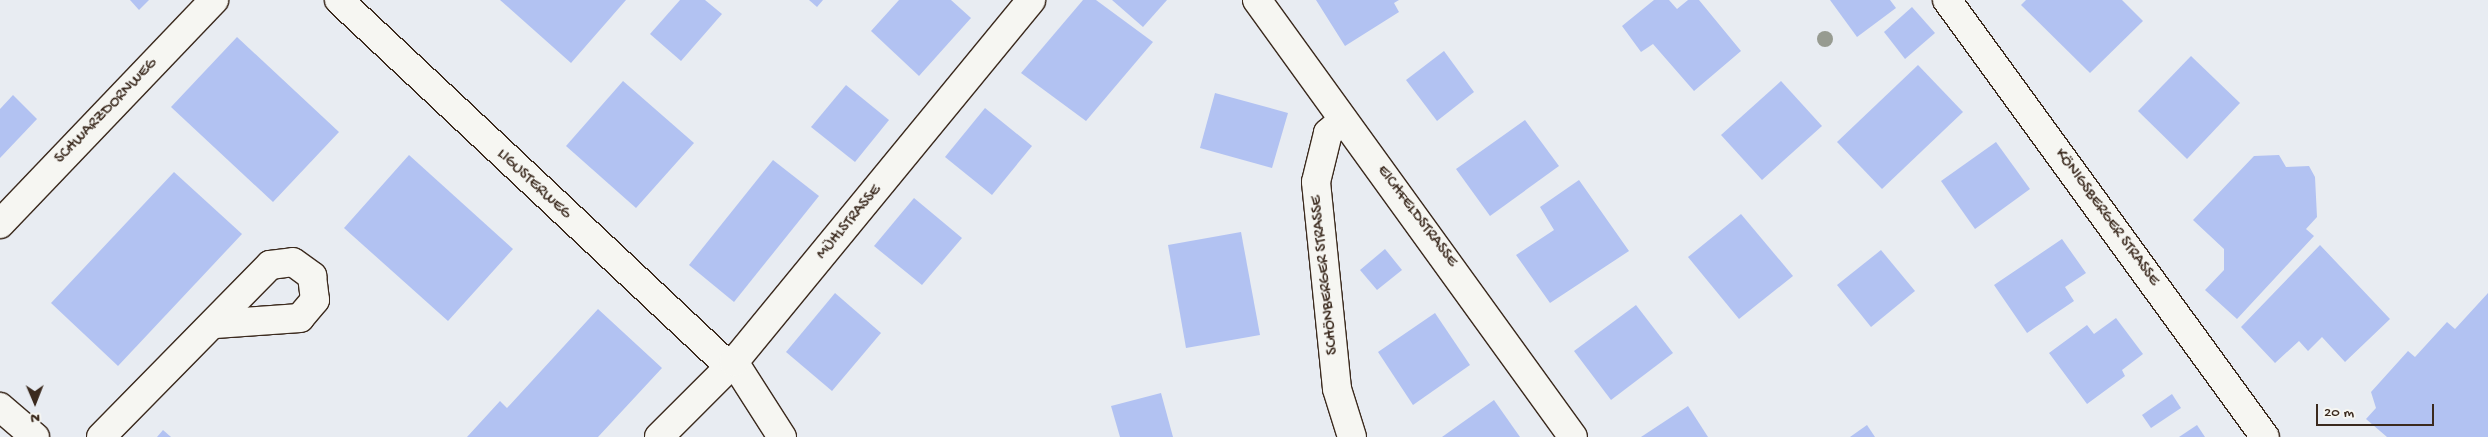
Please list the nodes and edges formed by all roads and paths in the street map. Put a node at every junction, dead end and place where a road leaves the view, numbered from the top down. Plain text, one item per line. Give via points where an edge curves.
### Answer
1 (214, 0) edge
2 (339, 0) edge
3 (1031, 0) edge
4 (1257, 0) edge
5 (1947, 0) edge
6 (1343, 120) junction
7 (0, 224) edge
8 (215, 324) dead end
9 (732, 364) junction
10 (0, 407) edge
11 (36, 437) edge
12 (101, 437) edge
13 (659, 437) edge
14 (782, 437) edge
15 (1352, 437) edge
16 (1573, 437) edge
17 (2265, 437) edge

1 - 7 street, SCHWARZDORNWEG
2 - 9 street, LIGUSTERWEG
3 - 9 street, MÜHLSTRASSE
4 - 6 street, EICHFELDSTRASSE
5 - 17 street, KÖNIGSBERGER STRASSE
6 - 15 street, SCHÖNBERGER STRASSE via 1328,132 1316,182 1337,388
6 - 16 street, EICHFELDSTRASSE via 1431,235
8 - 12 street
9 - 13 street, MÜHLSTRASSE
9 - 14 street, LIGUSTERWEG
10 - 11 street

